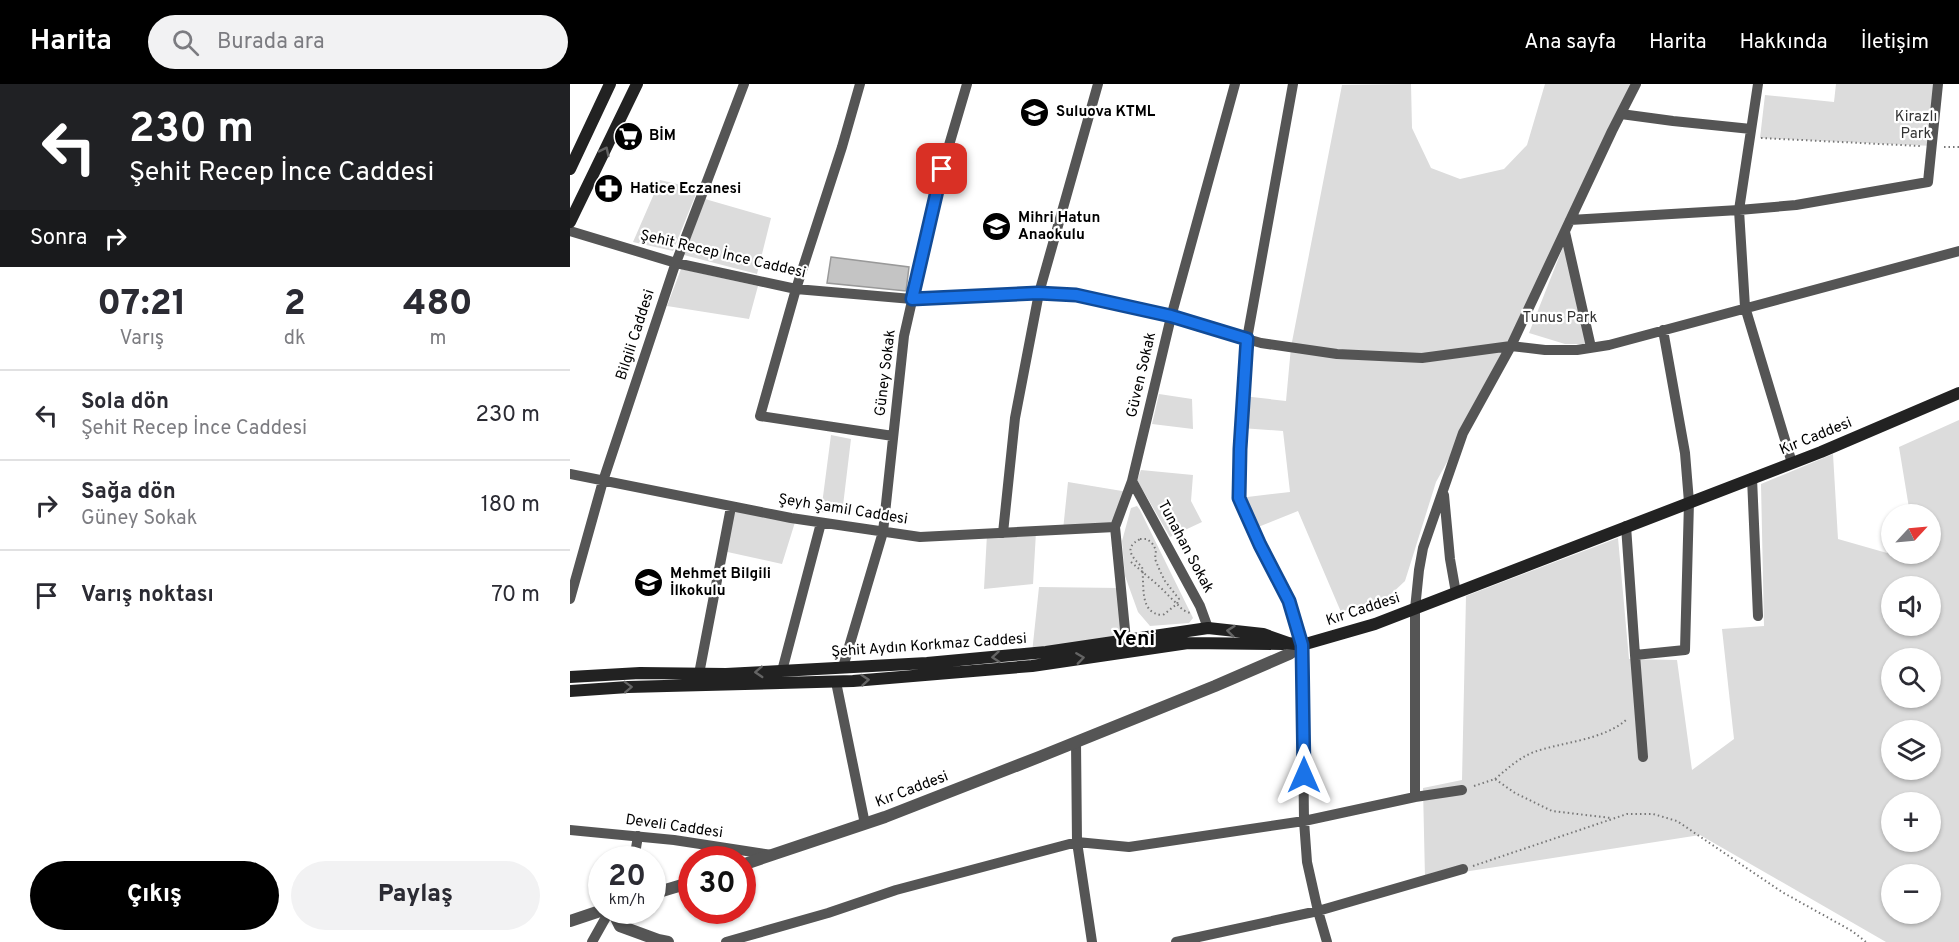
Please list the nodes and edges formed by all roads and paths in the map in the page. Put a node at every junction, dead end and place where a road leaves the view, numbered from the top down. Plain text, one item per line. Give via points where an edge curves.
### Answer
1 (610, 84) edge
2 (637, 84) edge
3 (744, 84) edge
4 (860, 84) edge
5 (967, 84) edge
6 (1098, 84) edge
7 (1235, 84) edge
8 (1293, 84) edge
9 (1636, 84) edge
10 (1758, 84) edge
11 (1938, 84) edge
12 (1621, 114) junction
13 (1751, 133) junction
14 (1933, 146) junction
15 (1959, 147) edge
16 (570, 169) edge
17 (1739, 210) junction
18 (1570, 220) junction
19 (570, 222) edge
20 (570, 231) edge
21 (1564, 232) junction
22 (1959, 251) edge
23 (676, 263) junction
24 (796, 289) junction
25 (1038, 293) junction
26 (912, 299) junction
27 (1745, 307) junction
28 (1171, 316) junction
29 (1663, 330) junction
30 (1247, 339) junction
31 (1511, 346) junction
32 (1591, 348) junction
33 (1959, 393) edge
34 (893, 436) junction
35 (1792, 463) junction
36 (570, 474) edge
37 (1752, 478) junction
38 (603, 481) junction
39 (1132, 481) junction
40 (1444, 492) junction
41 (1689, 502) junction
42 (731, 507) junction
43 (821, 523) junction
44 (1626, 526) junction
45 (1115, 527) junction
46 (883, 532) junction
47 (1003, 533) junction
48 (1117, 552) junction
49 (1143, 572) junction
50 (1456, 593) junction
51 (570, 599) edge
52 (1177, 604) junction
53 (1415, 609) junction
54 (1201, 610) junction
55 (1758, 616) dead end
56 (1208, 628) junction
57 (1126, 640) junction
58 (1288, 643) junction
59 (1302, 645) junction
60 (1635, 655) junction
61 (843, 667) junction
62 (782, 671) junction
63 (699, 674) junction
64 (570, 677) edge
65 (836, 682) junction
66 (570, 691) edge
67 (1640, 712) junction
68 (1076, 742) junction
69 (1643, 757) dead end
70 (1495, 779) junction
71 (1462, 790) joint
72 (1415, 797) junction
73 (1613, 819) junction
74 (1304, 821) junction
75 (865, 824) junction
76 (570, 830) edge
77 (638, 836) junction
78 (1077, 842) junction
79 (636, 846) edge
80 (773, 855) junction
81 (756, 860) edge
82 (1463, 869) joint
83 (1318, 911) junction
84 (588, 915) edge
85 (570, 921) edge
86 (603, 924) edge
87 (619, 924) edge
88 (592, 942) edge
89 (668, 942) edge
90 (726, 942) edge
91 (1092, 942) edge
92 (1176, 942) edge
93 (1327, 942) edge
94 (1866, 942) edge

1 - 16 main road
19 -> 2 main road
3 - 23 street, Bilgili Caddesi
4 - 24 street
5 - 26 street, Güney Sokak via 942,169
6 - 25 street
7 - 28 street, Güven Sokak
8 - 30 street
9 - 12 street
10 - 13 street
11 - 14 street
12 - 13 street
12 - 18 street
13 - 14 path
13 - 17 street
14 - 15 path
14 - 17 street via 1928,182 1796,205
17 - 18 street
17 - 27 street
18 - 21 street
20 - 23 street, Şehit Recep İnce Caddesi
21 - 31 street
21 - 32 street
22 - 27 street, Şehit Recep İnce Caddesi
23 - 24 street, Şehit Recep İnce Caddesi
23 - 38 street, Bilgili Caddesi
24 - 26 street, Şehit Recep İnce Caddesi
24 - 34 street via 760,416
25 - 26 street, Şehit Recep İnce Caddesi
25 - 28 street, Şehit Recep İnce Caddesi via 1076,295
25 - 47 street via 1015,418
26 - 34 street, Güney Sokak
27 - 29 street, Şehit Recep İnce Caddesi
27 - 35 street
28 - 30 street, Şehit Recep İnce Caddesi
28 - 39 street, Güven Sokak
29 - 32 street, Şehit Recep İnce Caddesi
29 - 41 street via 1685,453
30 - 31 street, Şehit Recep İnce Caddesi via 1337,354 1422,358
30 - 59 street via 1239,498 1289,601
31 - 32 street, Şehit Recep İnce Caddesi via 1545,350
31 - 40 street via 1463,433
33 - 35 main road, Kır Caddesi
34 - 46 street, Güney Sokak
35 - 37 main road, Kır Caddesi
36 - 38 street, Şeyh Şamil Caddesi
37 - 41 main road, Kır Caddesi
37 - 55 street
38 - 42 street, Şeyh Şamil Caddesi
38 - 51 street, Bilgili Caddesi
39 - 45 street, Güven Sokak
39 - 54 street, Tunahan Sokak
40 - 50 street
40 - 53 street via 1423,548
41 - 44 main road, Kır Caddesi
41 - 60 street via 1685,650
42 - 43 street, Şeyh Şamil Caddesi
42 - 63 street
43 - 46 street, Şeyh Şamil Caddesi
43 - 62 street
44 - 50 main road, Kır Caddesi
44 - 60 street
45 - 47 street, Şeyh Şamil Caddesi
45 - 48 street, Güven Sokak
46 - 47 street, Şeyh Şamil Caddesi via 920,537
46 - 61 street, Güney Sokak
48 - 49 path
48 - 57 street, Güven Sokak
49 - 52 path
49 - 52 path via 1142,594 1152,612 1163,615
49 - 52 path via 1131,548 1134,542 1147,539 1156,550 1160,572 1179,598
50 - 53 main road, Kır Caddesi
52 - 54 path via 1188,613
53 - 59 main road, Kır Caddesi
53 - 72 street
54 - 56 street, Tunahan Sokak
56 - 57 main road, Şehit Aydın Korkmaz Caddesi
58 -> 56 main road, Şehit Aydın Korkmaz Caddesi via 1263,634
57 -> 61 main road, Şehit Aydın Korkmaz Caddesi via 1046,652
58 - 59 main road, Şehit Aydın Korkmaz Caddesi
65 -> 58 main road, Şehit Aydın Korkmaz Caddesi via 1020,667 1188,644
59 - 68 street, Kır Caddesi via 1215,686
59 - 74 street
60 - 67 street
61 - 62 main road, Şehit Aydın Korkmaz Caddesi
62 -> 63 main road, Şehit Aydın Korkmaz Caddesi
63 - 64 main road, Şehit Aydın Korkmaz Caddesi
66 -> 65 main road, Şehit Aydın Korkmaz Caddesi
65 - 75 street
67 - 69 street
67 - 70 path via 1610,730 1518,760
68 - 75 street, Kır Caddesi
68 - 78 street
70 - 71 path
70 - 73 path via 1552,810
71 - 72 street
72 - 74 street
73 - 82 path
73 - 94 path via 1645,813 1677,821 1782,892
74 - 78 street via 1129,846
74 - 83 street via 1307,862
75 - 80 street, Kır Caddesi
76 - 77 street, Develi Caddesi
77 - 79 street
77 - 80 street, Develi Caddesi
78 - 90 street via 896,890
78 - 91 street
80 - 81 street, Kır Caddesi
82 - 83 street
83 - 92 street
83 - 93 street
84 - 85 street
86 - 88 street
87 - 89 street

